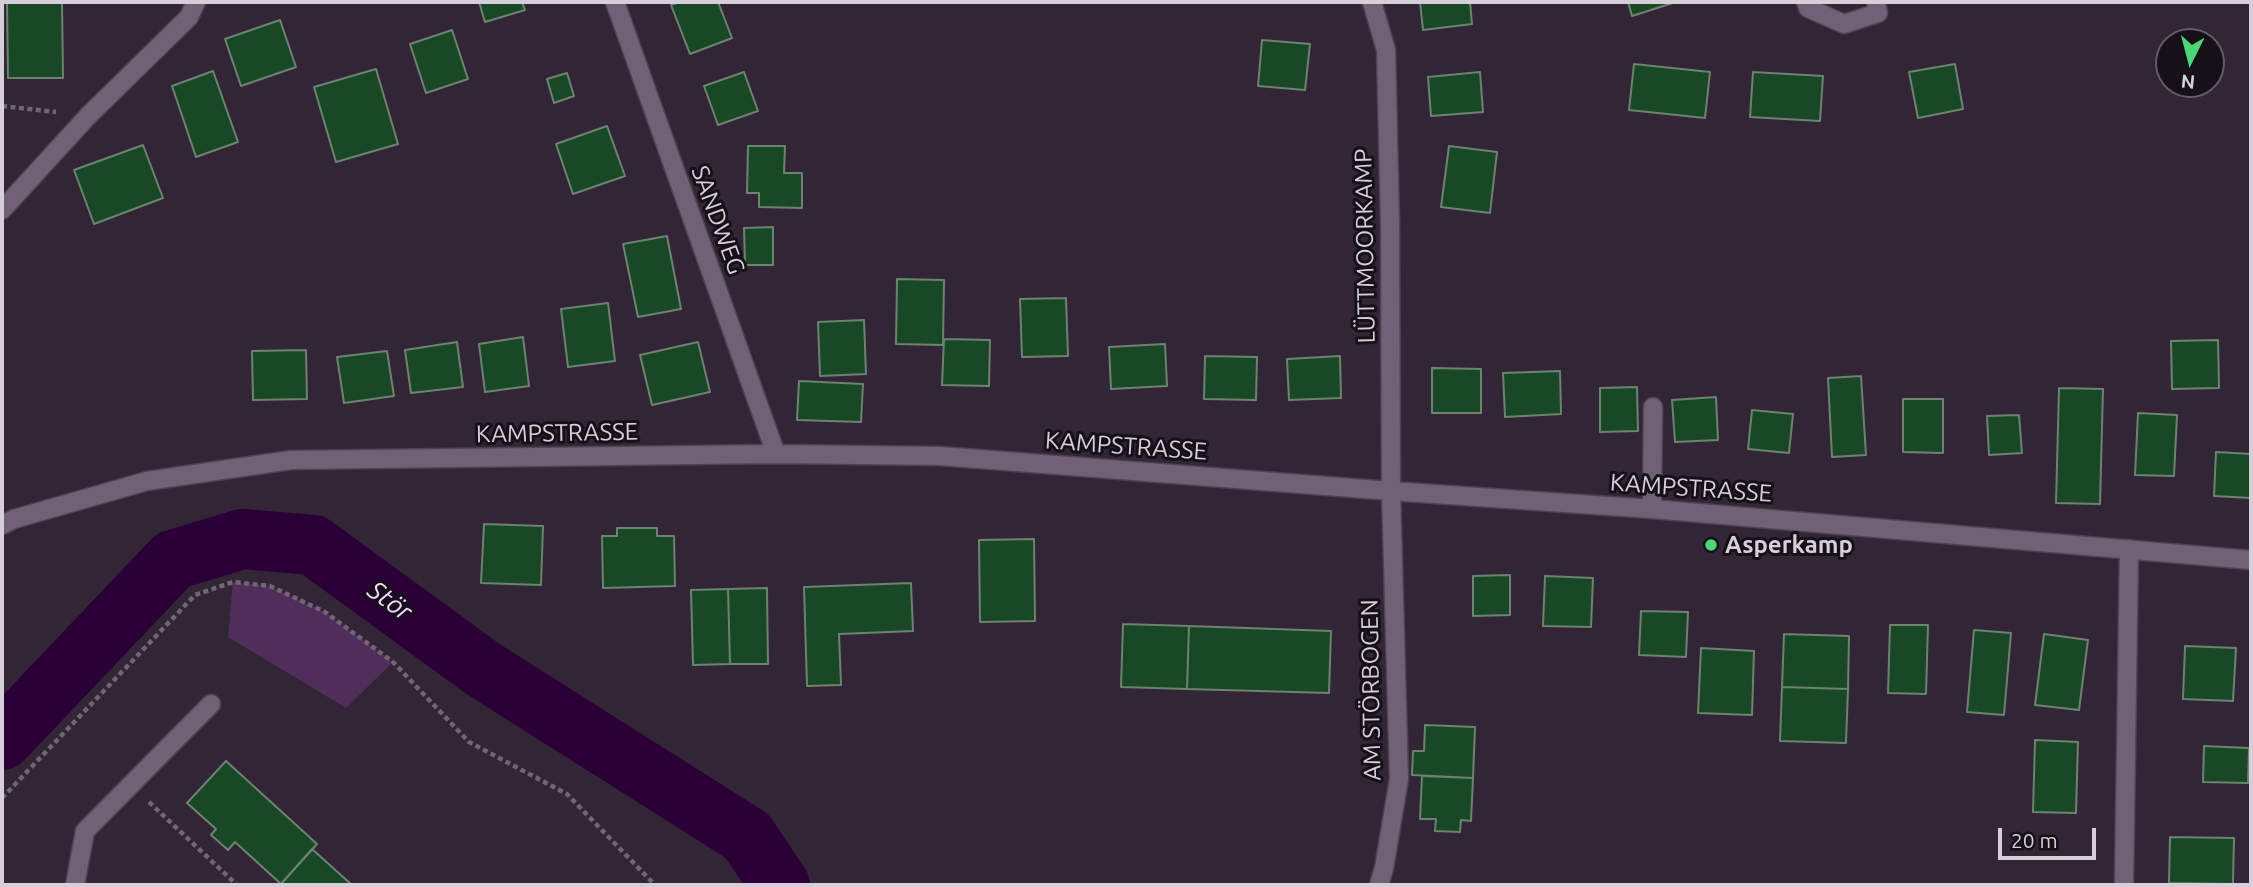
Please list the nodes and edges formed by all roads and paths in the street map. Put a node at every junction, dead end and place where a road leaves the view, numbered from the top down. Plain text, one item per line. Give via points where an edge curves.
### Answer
1 (196, 2) edge
2 (615, 2) edge
3 (1372, 2) edge
4 (1806, 2) edge
5 (1875, 2) edge
6 (2, 106) edge
7 (88, 116) junction
8 (2, 210) edge
9 (1653, 407) dead end
10 (776, 454) junction
11 (1391, 491) junction
12 (1651, 509) junction
13 (2, 525) edge
14 (2129, 548) junction
15 (2251, 560) edge
16 (211, 704) dead end
17 (131, 785) junction
18 (2, 798) edge
19 (75, 885) edge
20 (237, 885) edge
21 (655, 885) edge
22 (1379, 885) edge
23 (2124, 885) edge

1 - 7 street via 189,17
2 - 10 street, SANDWEG
3 - 11 street, LÜTTMOORKAMP via 1386,50
4 - 5 street via 1808,8 1844,24 1878,13
6 - 7 path
7 - 8 street
9 - 12 street
10 - 11 street, KAMPSTRASSE via 940,456
10 - 13 street, KAMPSTRASSE via 291,460 147,481
11 - 12 street, KAMPSTRASSE
11 - 22 street, AM STÖRBOGEN via 1399,779
12 - 14 street, KAMPSTRASSE
14 - 15 street, KAMPSTRASSE
14 - 23 street
16 - 17 street
17 - 19 street via 85,831
17 - 20 path
18 - 21 path via 195,595 233,582 270,586 325,612 393,662 468,742 567,794

